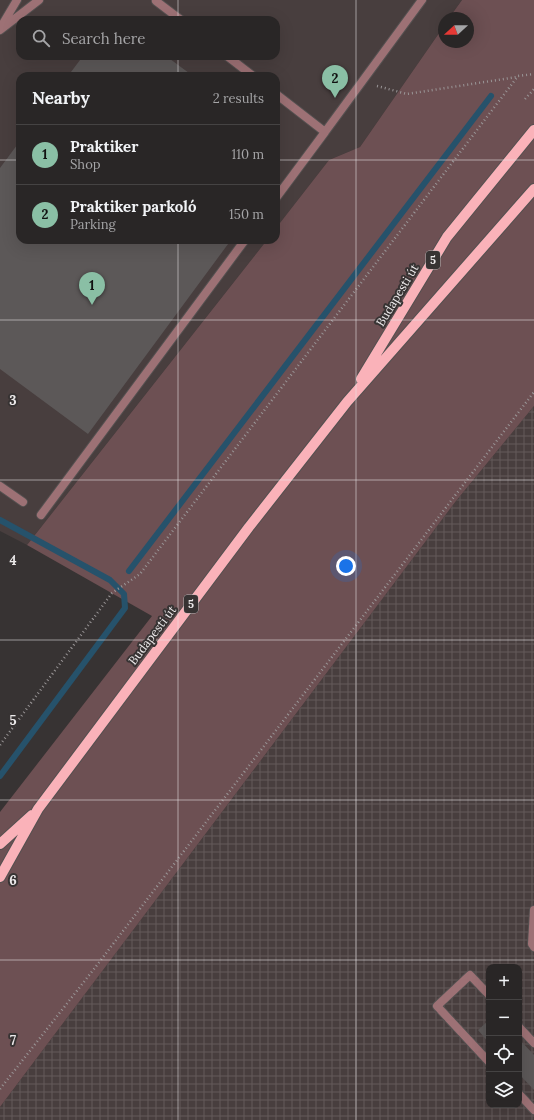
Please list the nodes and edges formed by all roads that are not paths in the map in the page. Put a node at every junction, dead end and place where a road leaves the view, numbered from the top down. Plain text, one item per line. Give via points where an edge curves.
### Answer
1 (17, 0) edge
2 (39, 0) edge
3 (156, 0) edge
4 (422, 0) edge
5 (17, 16) edge
6 (176, 16) edge
7 (16, 17) edge
8 (0, 29) edge
9 (232, 60) edge
10 (248, 72) edge
11 (280, 97) edge
12 (534, 130) edge
13 (325, 132) junction
14 (534, 189) edge
15 (280, 193) edge
16 (242, 244) edge
17 (347, 402) junction
18 (0, 486) edge
19 (23, 502) dead end
20 (41, 514) dead end
21 (38, 809) junction
22 (0, 844) edge
23 (0, 877) edge
24 (534, 910) edge
25 (534, 947) edge
26 (486, 992) edge
27 (522, 1030) edge
28 (534, 1043) edge
29 (486, 1059) edge
30 (522, 1097) edge
31 (534, 1110) edge

1 - 8 lane
2 - 5 lane
3 - 6 lane
4 - 13 lane
7 - 8 lane
9 - 10 lane
11 - 13 lane
12 - 17 main road, Budapesti út / 5 via 447,237
13 - 15 lane
14 - 17 main road, Budapesti út / 5
16 - 20 lane
17 - 21 main road, Budapesti út / 5 via 249,527
18 - 19 lane
21 - 22 main road, Budapesti út / 5
21 - 23 main road, Budapesti út / 5
24 - 25 lane
26 - 29 lane via 470,975 436,1006
27 - 28 lane
30 - 31 lane

